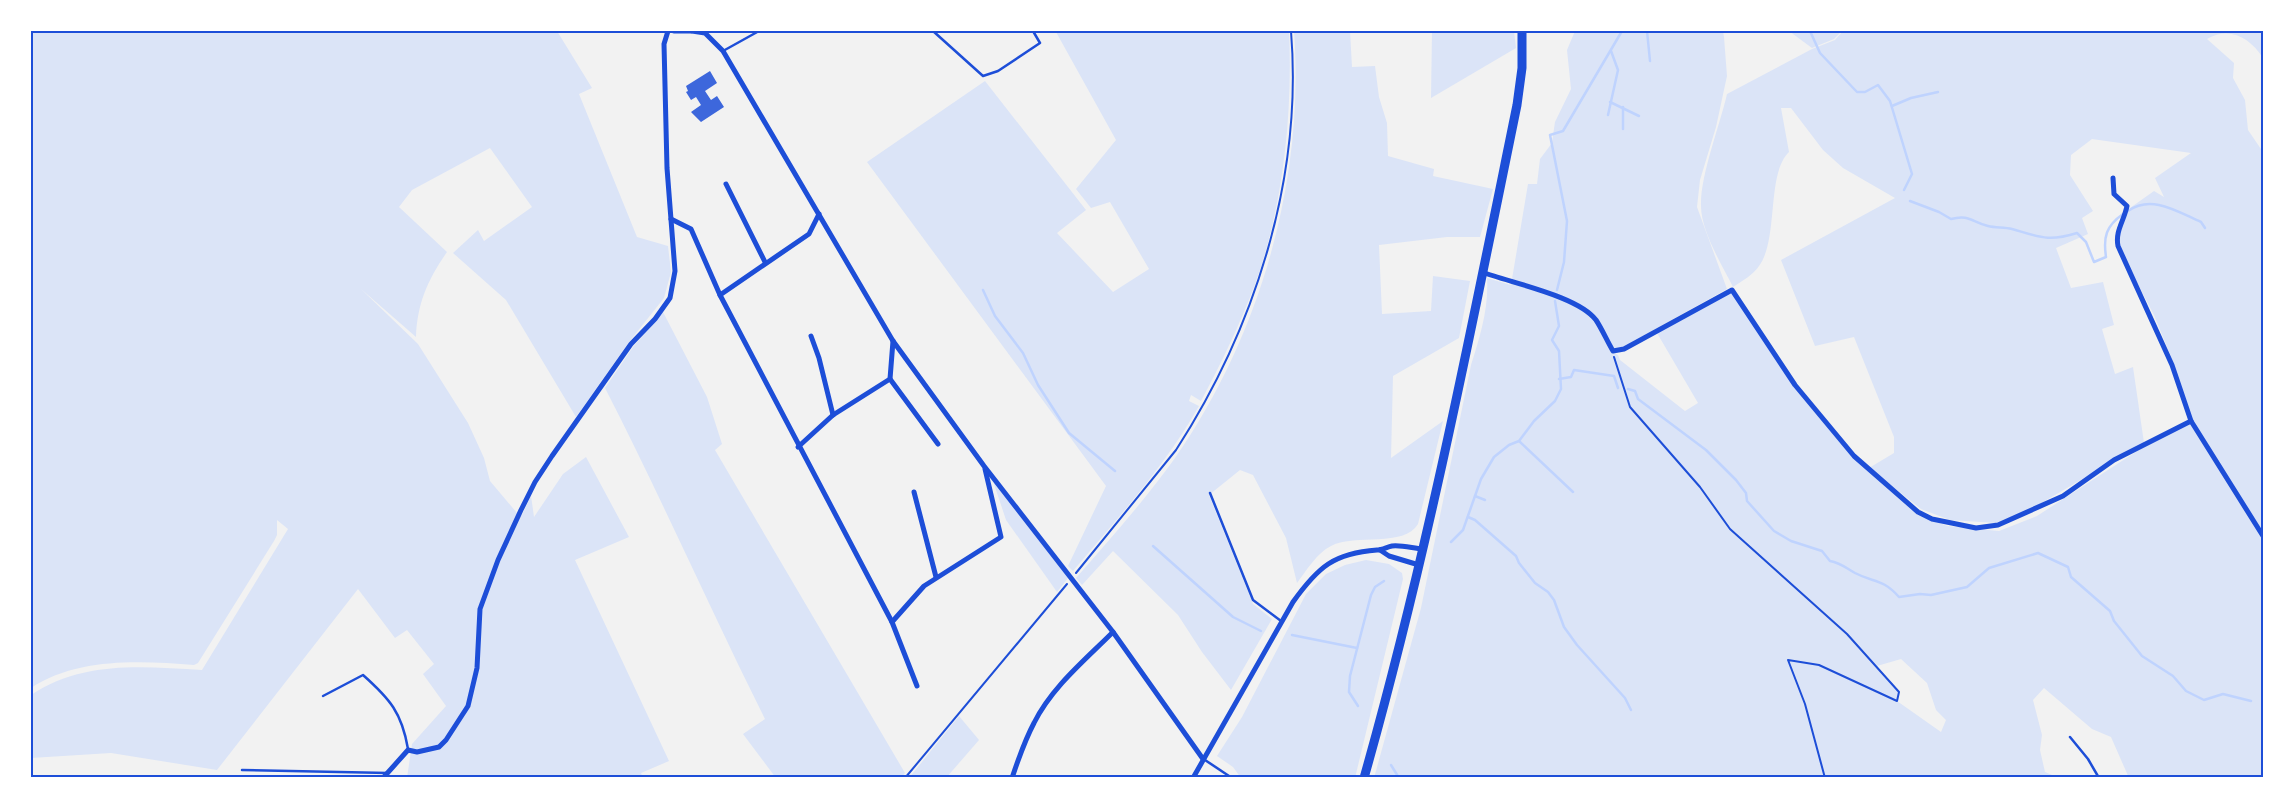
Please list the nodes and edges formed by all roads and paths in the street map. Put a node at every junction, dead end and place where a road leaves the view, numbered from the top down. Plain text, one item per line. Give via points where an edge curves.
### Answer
1 (668, 31) edge
2 (674, 31) edge
3 (692, 31) edge
4 (759, 31) edge
5 (933, 31) edge
6 (1033, 31) edge
7 (1291, 31) edge
8 (1522, 31) edge
9 (705, 32) edge
10 (723, 51) junction
11 (2113, 178) dead end
12 (726, 184) dead end
13 (819, 214) junction
14 (671, 219) junction
15 (765, 262) junction
16 (1482, 271) junction
17 (720, 294) junction
18 (811, 336) dead end
19 (893, 341) junction
20 (1613, 351) junction
21 (890, 379) junction
22 (833, 414) junction
23 (2191, 421) junction
24 (938, 444) dead end
25 (798, 447) junction
26 (984, 466) junction
27 (914, 492) dead end
28 (1210, 492) dead end
29 (2263, 536) edge
30 (1422, 549) junction
31 (1380, 550) junction
32 (1084, 563) dead end
33 (1419, 565) junction
34 (936, 577) junction
35 (1063, 589) dead end
36 (892, 622) junction
37 (1282, 622) junction
38 (1113, 632) junction
39 (917, 686) dead end
40 (323, 696) dead end
41 (2070, 737) dead end
42 (408, 750) junction
43 (1203, 759) junction
44 (242, 770) dead end
45 (388, 772) junction
46 (383, 778) edge
47 (905, 778) edge
48 (1012, 778) edge
49 (1193, 778) edge
50 (1232, 778) edge
51 (1364, 778) edge
52 (1825, 778) edge
53 (2099, 778) edge

1 - 14 street via 664,50
2 - 3 street
3 - 9 street
4 - 10 lane
5 - 6 lane via 983,76 998,71 1040,43
7 - 32 path via 1290,135 1278,213 1257,285 1228,356 1176,450
8 - 16 main road via 1522,68 1516,105
9 - 10 street
10 - 13 street
11 - 23 street via 2114,194 2127,206 2116,238 2118,246 2169,357
12 - 15 street
13 - 15 street via 809,234
13 - 19 street
14 - 17 street via 692,229
14 - 42 street via 675,271 670,298 631,344 535,482 498,560 480,609 478,668 468,706 439,748 417,752
15 - 17 street
16 - 20 street via 1578,306 1595,319
16 - 30 main road
17 - 25 street
18 - 22 street
19 - 21 street
19 - 26 street
20 - 23 street via 1624,349 1732,290 1795,385 1854,456 1918,512 1948,523 1976,528 1998,525 2062,496 2101,468
20 - 52 path via 1630,407 1700,487 1730,529 1847,634 1899,692 1897,701 1819,665 1788,660 1805,704
21 - 22 street
21 - 24 street
22 - 25 street
23 - 29 street
25 - 36 street
26 - 34 street via 1001,536
26 - 38 street
27 - 34 street
28 - 37 lane via 1253,600
30 - 31 street via 1390,546
30 - 33 main road
31 - 33 street
31 - 37 street via 1356,552 1328,563 1308,581
33 - 51 main road
34 - 36 street
35 - 47 path
36 - 39 street
37 - 43 street
38 - 43 street
38 - 48 street via 1060,686 1046,705 1034,723
40 - 42 lane via 363,676 384,694 396,710 404,727
41 - 53 lane via 2088,758
42 - 45 street
43 - 49 street
43 - 50 lane
44 - 45 lane
45 - 46 street

